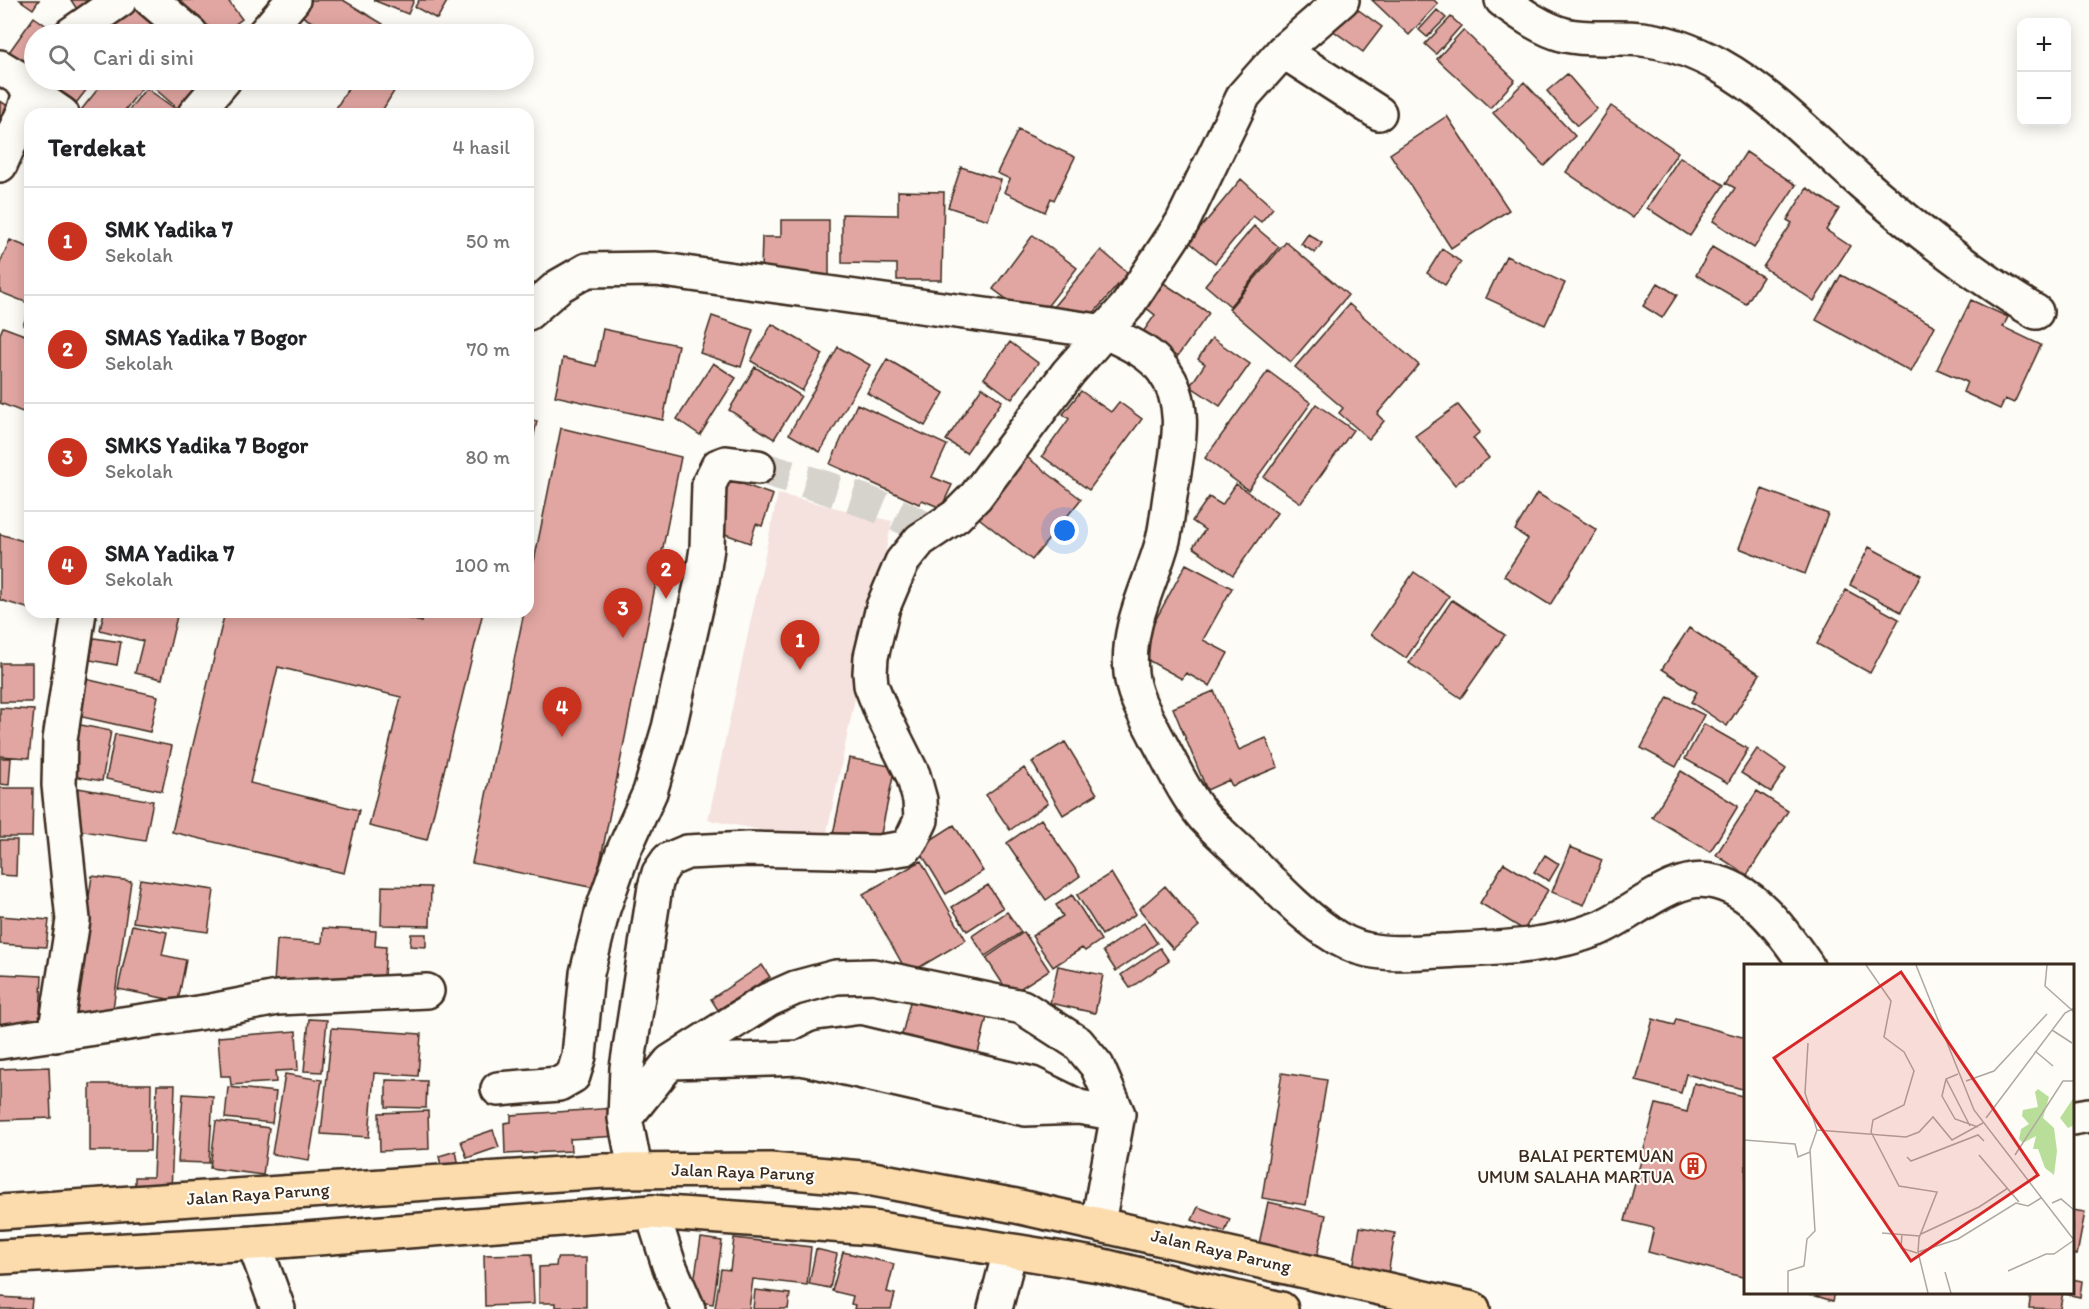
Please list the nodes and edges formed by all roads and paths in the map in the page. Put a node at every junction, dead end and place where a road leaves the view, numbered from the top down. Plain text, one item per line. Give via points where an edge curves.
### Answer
1 (120, 0) edge
2 (151, 0) edge
3 (293, 0) edge
4 (1342, 0) edge
5 (1502, 0) edge
6 (85, 24) edge
7 (179, 24) edge
8 (273, 24) edge
9 (1283, 51) junction
10 (0, 67) edge
11 (24, 81) edge
12 (29, 90) edge
13 (36, 90) edge
14 (215, 90) edge
15 (26, 108) edge
16 (56, 108) edge
17 (200, 108) edge
18 (24, 113) edge
19 (1379, 113) dead end
20 (0, 165) edge
21 (534, 308) edge
22 (2036, 312) dead end
23 (1106, 332) junction
24 (758, 467) tunnel mouth
25 (78, 618) edge
26 (1806, 964) edge
27 (426, 991) dead end
28 (56, 1035) junction
29 (0, 1042) edge
30 (670, 1062) junction
31 (498, 1089) dead end
32 (1118, 1114) junction
33 (2089, 1115) edge
34 (625, 1118) junction
35 (2074, 1118) edge
36 (635, 1169) junction
37 (0, 1212) edge
38 (652, 1212) junction
39 (1098, 1223) junction
40 (254, 1243) junction
41 (1010, 1251) junction
42 (0, 1257) edge
43 (1099, 1265) junction
44 (278, 1309) edge
45 (688, 1309) edge
46 (995, 1309) edge
47 (1281, 1309) edge
48 (1473, 1309) edge

1 - 6 street
2 - 7 street
3 - 8 street
4 - 9 street
5 - 22 street via 1525,17 1563,34 1586,39 1642,39 1696,53 1721,66 1763,96 1933,242 1984,281
9 - 19 street
9 - 23 street via 1239,103 1182,223
10 - 11 street
12 - 15 street
13 - 16 street
14 - 17 street
18 - 20 street
21 - 23 street via 559,286 587,270 656,269
23 - 26 street via 1153,359 1175,390 1179,406 1180,435 1162,540 1130,645 1136,698 1204,817 1288,899 1348,944 1401,953 1511,948 1558,941 1598,929 1667,889 1711,881 1746,898 1776,922
23 - 34 street via 1068,374 976,496 956,516 920,540 902,562 883,607 871,657 871,685 913,775 921,820 917,832 905,848 896,851 748,849 687,852 668,860 655,887 627,1068
24 - 31 street via 726,463 718,466 709,484 702,581 672,717 650,792 603,909 587,973 579,1056 573,1076 559,1084
25 - 28 street via 60,741 59,785 73,920
27 - 28 street via 277,998
28 - 29 street
30 - 32 street via 801,1058 1025,1109 1079,1107
30 - 32 street via 768,1000 795,988 836,977 873,976 1031,1012 1050,1023 1097,1066
30 - 34 street
32 - 39 street
33 - 35 street
34 - 36 street
36 - 37 highway, Jalan Raya Parung
36 - 38 highway
36 - 39 highway, Jalan Raya Parung via 770,1170 873,1179
38 - 40 highway
38 - 41 highway via 873,1228
38 - 45 street
39 - 43 highway
39 - 48 highway, Jalan Raya Parung
40 - 42 highway
40 - 44 street
41 - 43 highway
41 - 46 street
43 - 47 highway

